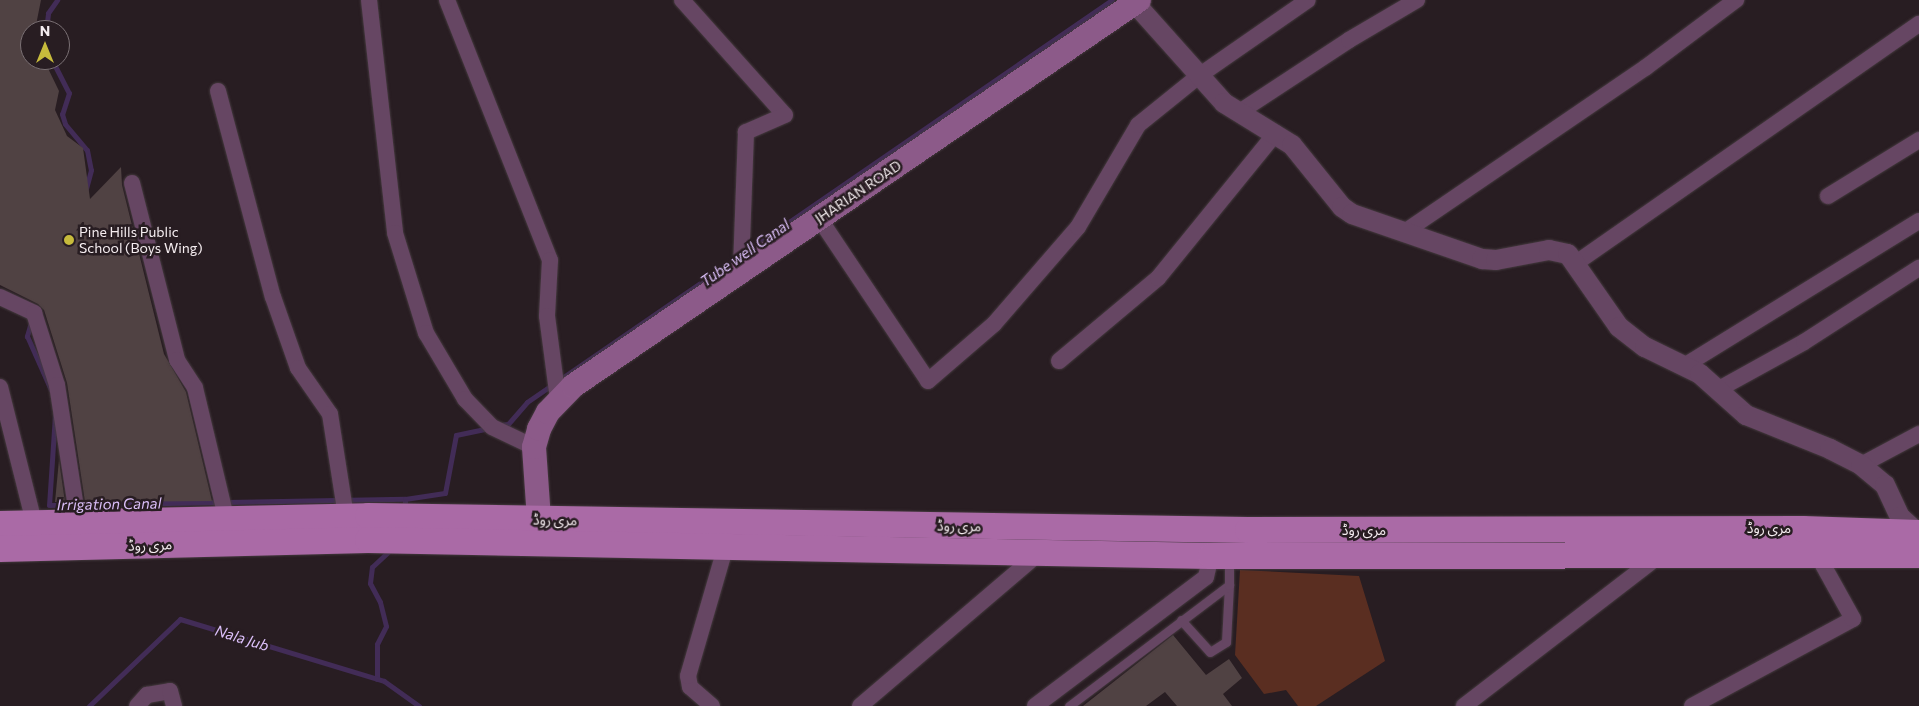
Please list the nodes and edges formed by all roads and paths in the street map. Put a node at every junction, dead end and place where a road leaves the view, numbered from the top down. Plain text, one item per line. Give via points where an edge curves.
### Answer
1 (369, 0) edge
2 (447, 0) edge
3 (682, 0) edge
4 (1308, 0) edge
5 (1417, 0) edge
6 (1736, 0) edge
7 (1135, 1) edge
8 (1919, 24) edge
9 (1200, 75) junction
10 (218, 91) dead end
11 (1238, 112) junction
12 (1276, 133) junction
13 (1919, 140) edge
14 (132, 183) dead end
15 (1828, 196) dead end
16 (819, 218) junction
17 (1919, 221) edge
18 (1403, 233) junction
19 (1576, 263) junction
20 (1919, 268) edge
21 (741, 272) junction
22 (0, 297) edge
23 (1059, 362) dead end
24 (1684, 366) junction
25 (0, 388) edge
26 (1719, 389) junction
27 (558, 399) junction
28 (1919, 434) edge
29 (534, 447) junction
30 (1861, 465) junction
31 (226, 517) junction
32 (170, 518) junction
33 (540, 519) junction
34 (78, 520) junction
35 (34, 522) junction
36 (0, 524) edge
37 (361, 524) junction
38 (489, 530) junction
39 (1356, 530) junction
40 (810, 535) junction
41 (1919, 538) edge
42 (172, 544) junction
43 (726, 545) junction
44 (0, 549) edge
45 (1040, 552) junction
46 (1817, 554) junction
47 (1660, 555) junction
48 (1220, 556) junction
49 (1356, 556) junction
50 (1229, 585) junction
51 (1181, 620) junction
52 (137, 706) edge
53 (174, 706) edge
54 (712, 706) edge
55 (860, 706) edge
56 (1035, 706) edge
57 (1069, 706) edge
58 (1464, 706) edge
59 (1692, 706) edge

1 - 29 street via 395,233 426,333 465,400 492,427
2 - 27 street via 550,260 547,316
3 - 21 street via 785,116 746,132
4 - 9 street
5 - 11 street
6 - 18 street via 1646,68
7 - 9 street
7 - 16 main road, JHARIAN ROAD
8 - 19 street
9 - 11 street via 1224,103
9 - 16 street via 1138,125 1078,227 994,324 928,381
10 - 37 street via 273,296 298,368 330,414
11 - 12 street
12 - 18 street via 1301,154 1342,207 1363,220
12 - 23 street via 1158,278
13 - 15 street
14 - 31 street via 177,360 194,388
16 - 21 main road, JHARIAN ROAD
17 - 24 street
18 - 19 street via 1482,258 1496,260 1549,250 1568,254
19 - 24 street via 1619,327 1644,347
20 - 26 street via 1804,342
21 - 27 main road, JHARIAN ROAD
22 - 34 street via 31,311 58,385
24 - 26 street
25 - 35 street
26 - 30 street via 1746,415 1830,448
27 - 29 main road, JHARIAN ROAD via 538,429
28 - 30 street
29 - 33 main road, JHARIAN ROAD
30 - 41 street via 1885,485 1900,517
31 - 32 main road, مری روڈ
31 - 37 main road, مری روڈ
32 - 34 main road, مری روڈ
32 - 42 main road
33 - 38 main road, مری روڈ
33 - 40 main road, مری روڈ
34 - 35 main road, مری روڈ
35 - 36 main road, مری روڈ
37 - 38 main road, مری روڈ
37 - 42 main road, مری روڈ
38 - 43 main road, مری روڈ
39 - 40 main road, مری روڈ
39 - 41 main road, مری روڈ via 1803,528
39 - 49 main road
40 - 43 main road, مری روڈ
40 - 45 main road, مری روڈ
41 - 46 main road, مری روڈ
42 - 44 main road, مری روڈ
43 - 54 street via 688,676 690,687
45 - 48 main road, مری روڈ
45 - 55 street
46 - 47 main road, مری روڈ
46 - 59 street via 1853,619
47 - 49 main road, مری روڈ
47 - 58 street
48 - 49 main road, مری روڈ
48 - 50 lane
48 - 56 street via 1206,577
50 - 51 lane
50 - 51 lane via 1226,642 1210,652
51 - 57 lane
52 - 53 street via 147,695 170,691

